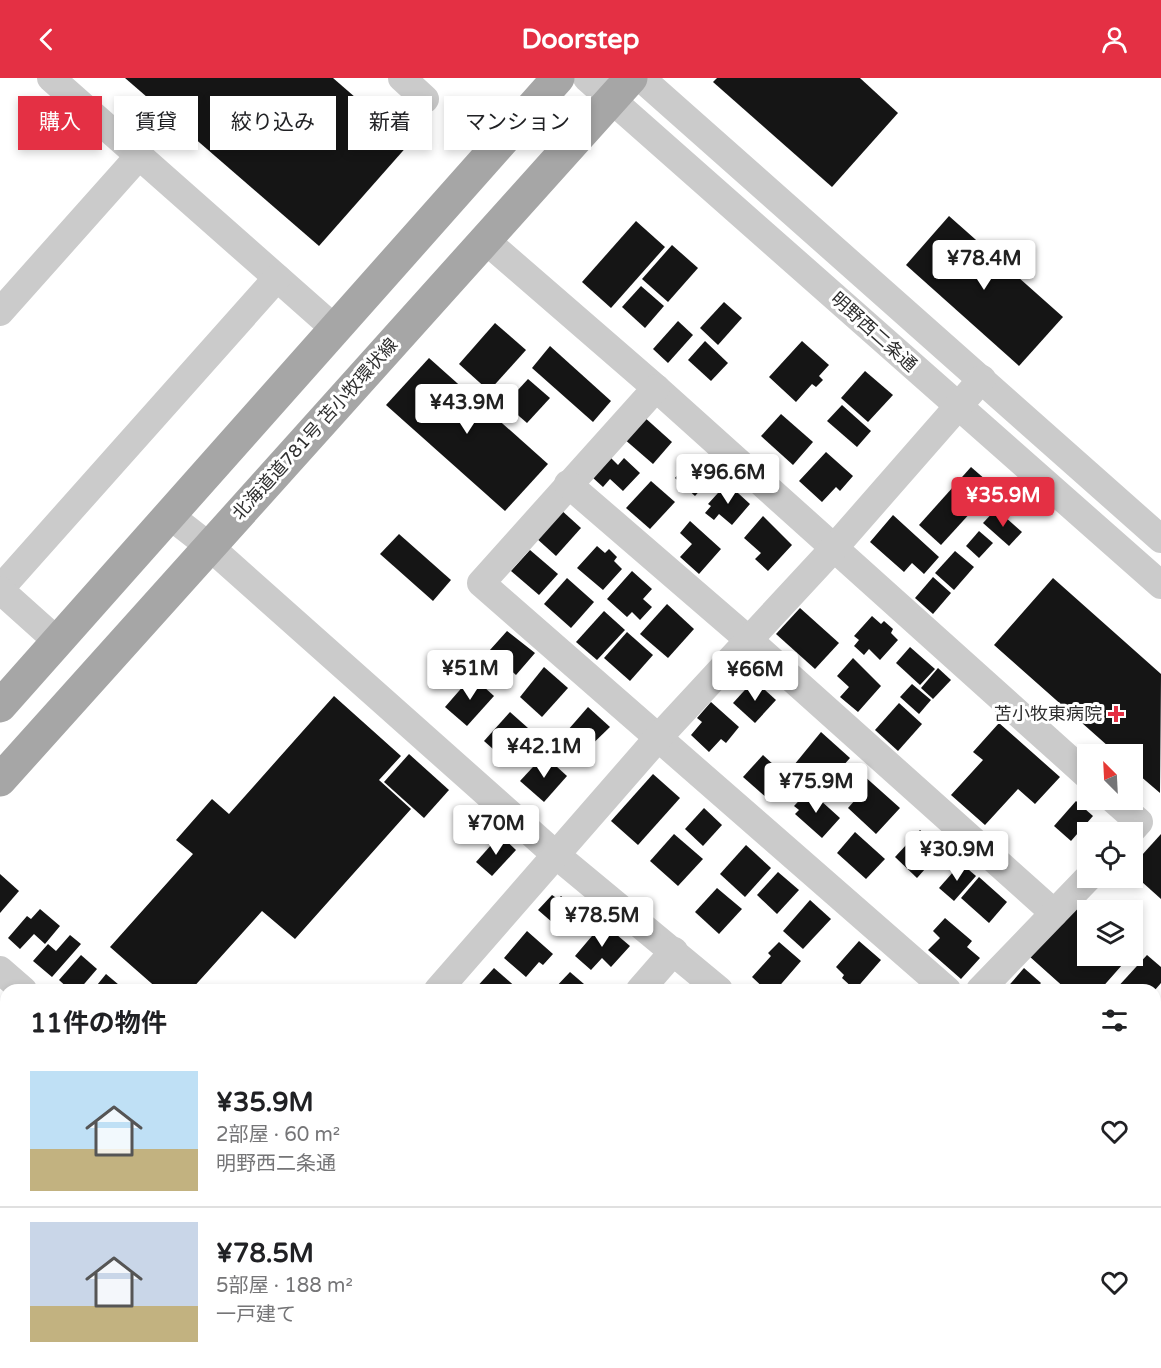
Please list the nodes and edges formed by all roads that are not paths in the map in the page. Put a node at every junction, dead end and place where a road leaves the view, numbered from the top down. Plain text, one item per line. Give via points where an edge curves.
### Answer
1 (51, 78) edge
2 (402, 78) edge
3 (558, 78) edge
4 (587, 78) edge
5 (641, 78) edge
6 (622, 89) edge
7 (422, 96) edge
8 (139, 156) junction
9 (484, 239) junction
10 (277, 278) junction
11 (0, 312) edge
12 (335, 329) junction
13 (982, 379) junction
14 (656, 388) junction
15 (958, 407) junction
16 (568, 484) junction
17 (169, 515) junction
18 (1161, 539) edge
19 (210, 547) junction
20 (834, 548) junction
21 (1161, 585) edge
22 (0, 589) edge
23 (750, 640) junction
24 (57, 641) junction
25 (0, 706) edge
26 (657, 739) junction
27 (1077, 766) edge
28 (0, 780) edge
29 (1125, 810) edge
30 (1139, 822) edge
31 (556, 855) junction
32 (1079, 888) edge
33 (1054, 914) junction
34 (674, 951) junction
35 (0, 970) edge
36 (17, 984) edge
37 (443, 984) edge
38 (645, 984) edge
39 (712, 984) edge
40 (940, 984) edge
41 (986, 984) edge

1 - 8 street
2 - 7 street
3 - 12 main road
4 - 6 street, 明野西二条通
5 - 13 street, 明野西二条通
6 - 9 main road, 北海道道781号 苫小牧環状線
6 - 15 street, 明野西二条通
8 - 10 street
8 - 11 street
9 - 14 street
9 - 19 main road, 北海道道781号 苫小牧環状線
10 - 12 street
10 - 22 street
12 - 17 main road
13 - 15 street
13 - 18 street, 明野西二条通
14 - 16 street
14 - 20 street
15 - 20 street
15 - 21 street, 明野西二条通
16 - 23 street
16 - 26 street via 480,583
17 - 19 street
17 - 24 main road
19 - 28 main road, 北海道道781号 苫小牧環状線
19 - 31 street
20 - 23 street
20 - 27 street
22 - 24 street
23 - 26 street
23 - 33 street
24 - 25 main road
26 - 31 street
26 - 40 street
29 - 30 street
31 - 34 street
31 - 37 street
32 - 33 street
33 - 41 street
34 - 38 street
34 - 39 street
35 - 36 street

